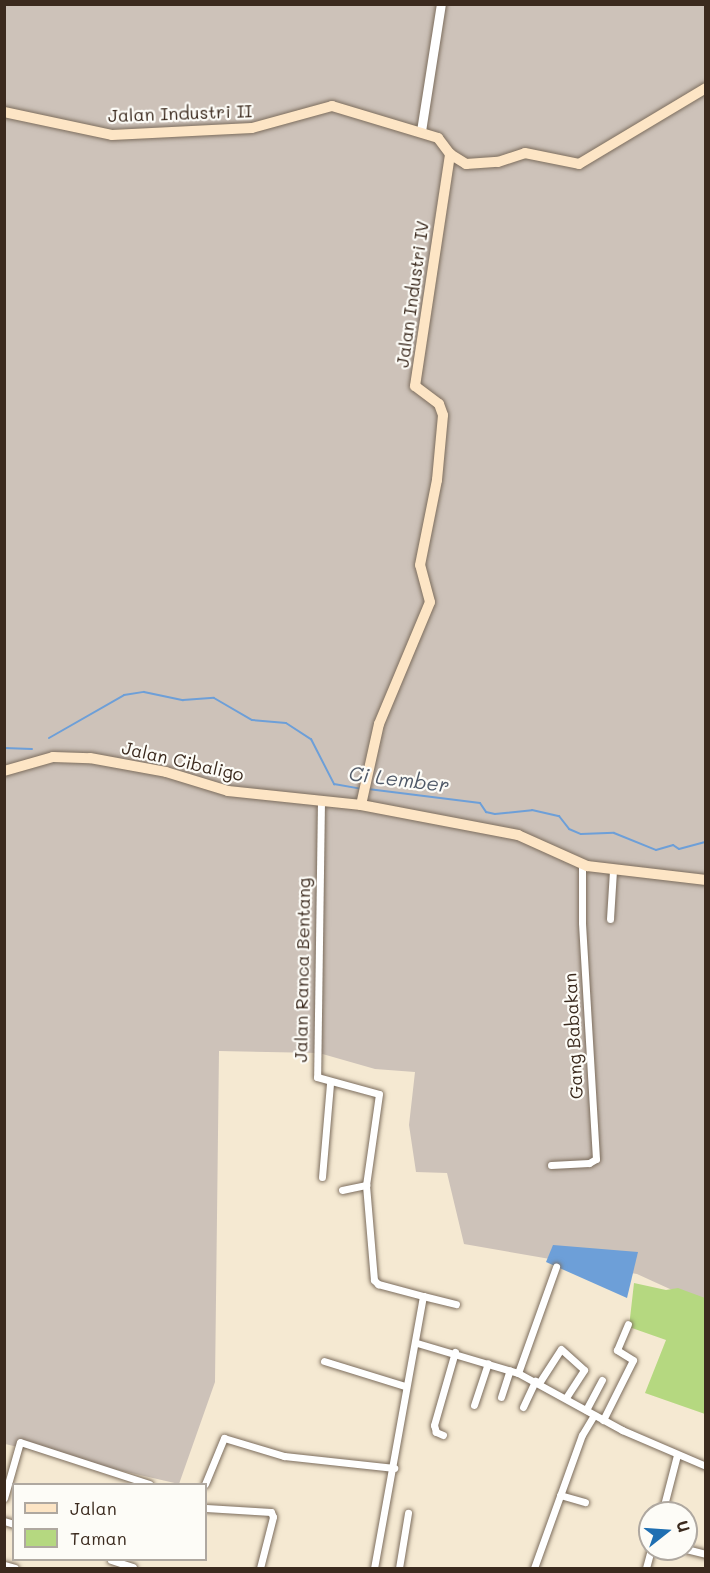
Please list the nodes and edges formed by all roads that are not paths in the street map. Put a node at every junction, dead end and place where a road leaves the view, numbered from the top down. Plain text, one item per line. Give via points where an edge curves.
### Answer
1 (441, 4) edge
2 (705, 88) edge
3 (4, 112) edge
4 (422, 131) junction
5 (450, 154) junction
6 (4, 771) edge
7 (321, 800) junction
8 (361, 805) junction
9 (582, 864) junction
10 (613, 870) junction
11 (705, 880) edge
12 (610, 919) dead end
13 (330, 1083) junction
14 (551, 1165) dead end
15 (322, 1177) dead end
16 (366, 1185) junction
17 (342, 1190) dead end
18 (556, 1267) dead end
19 (423, 1296) junction
20 (456, 1304) dead end
21 (628, 1324) dead end
22 (417, 1343) junction
23 (455, 1352) junction
24 (324, 1361) dead end
25 (488, 1363) junction
26 (510, 1370) junction
27 (518, 1373) junction
28 (603, 1380) dead end
29 (537, 1382) junction
30 (405, 1386) junction
31 (501, 1397) dead end
32 (566, 1398) junction
33 (474, 1405) dead end
34 (523, 1407) dead end
35 (586, 1410) junction
36 (594, 1415) junction
37 (603, 1420) junction
38 (443, 1435) dead end
39 (677, 1455) junction
40 (705, 1466) edge
41 (394, 1468) junction
42 (143, 1483) edge
43 (206, 1483) edge
44 (560, 1495) junction
45 (4, 1498) edge
46 (665, 1501) edge
47 (585, 1502) dead end
48 (207, 1508) edge
49 (408, 1513) dead end
50 (114, 1561) edge
51 (4, 1565) edge
52 (133, 1567) edge
53 (15, 1569) edge
54 (260, 1569) edge
55 (374, 1569) edge
56 (399, 1569) edge
57 (534, 1569) edge

1 - 4 street
2 - 5 main road via 579,164 525,153 498,162 466,164
3 - 4 main road, Jalan Industri II via 112,135 252,128 332,106
4 - 5 main road, Jalan Industri II via 438,138
5 - 8 main road, Jalan Industri IV via 415,386 439,404 443,415 437,480 420,565 430,602 393,685
6 - 7 main road, Jalan Cibaligo via 53,757 90,758 166,772 228,791
7 - 8 main road, Jalan Cibaligo
7 - 13 street, Jalan Ranca Bentang via 315,1046 317,1077
8 - 9 main road, Jalan Cibaligo via 518,835
9 - 10 main road, Jalan Cibaligo
9 - 14 street, Gang Babakan via 596,1159 589,1163
10 - 11 main road, Jalan Cibaligo
10 - 12 street
13 - 15 street
13 - 16 street via 379,1094
16 - 17 street
16 - 19 street via 374,1280
18 - 27 street
19 - 20 street
19 - 22 street
21 - 37 street via 617,1350 633,1360
22 - 23 street
22 - 30 street
23 - 25 street
23 - 38 street via 434,1425 436,1432
24 - 30 street
25 - 26 street
25 - 33 street
26 - 27 street
26 - 31 street
27 - 29 street
28 - 35 street
29 - 32 street
29 - 32 street via 561,1349 584,1370
29 - 34 street
30 - 41 street
32 - 35 street
35 - 36 street
36 - 37 street
36 - 44 street via 582,1435
37 - 39 street
39 - 40 street
39 - 46 street
41 - 43 street via 284,1456 224,1438
41 - 55 street
42 - 45 street via 20,1442
44 - 47 street
44 - 57 street
48 - 54 street via 271,1512
49 - 56 street
50 - 52 street
51 - 53 street

